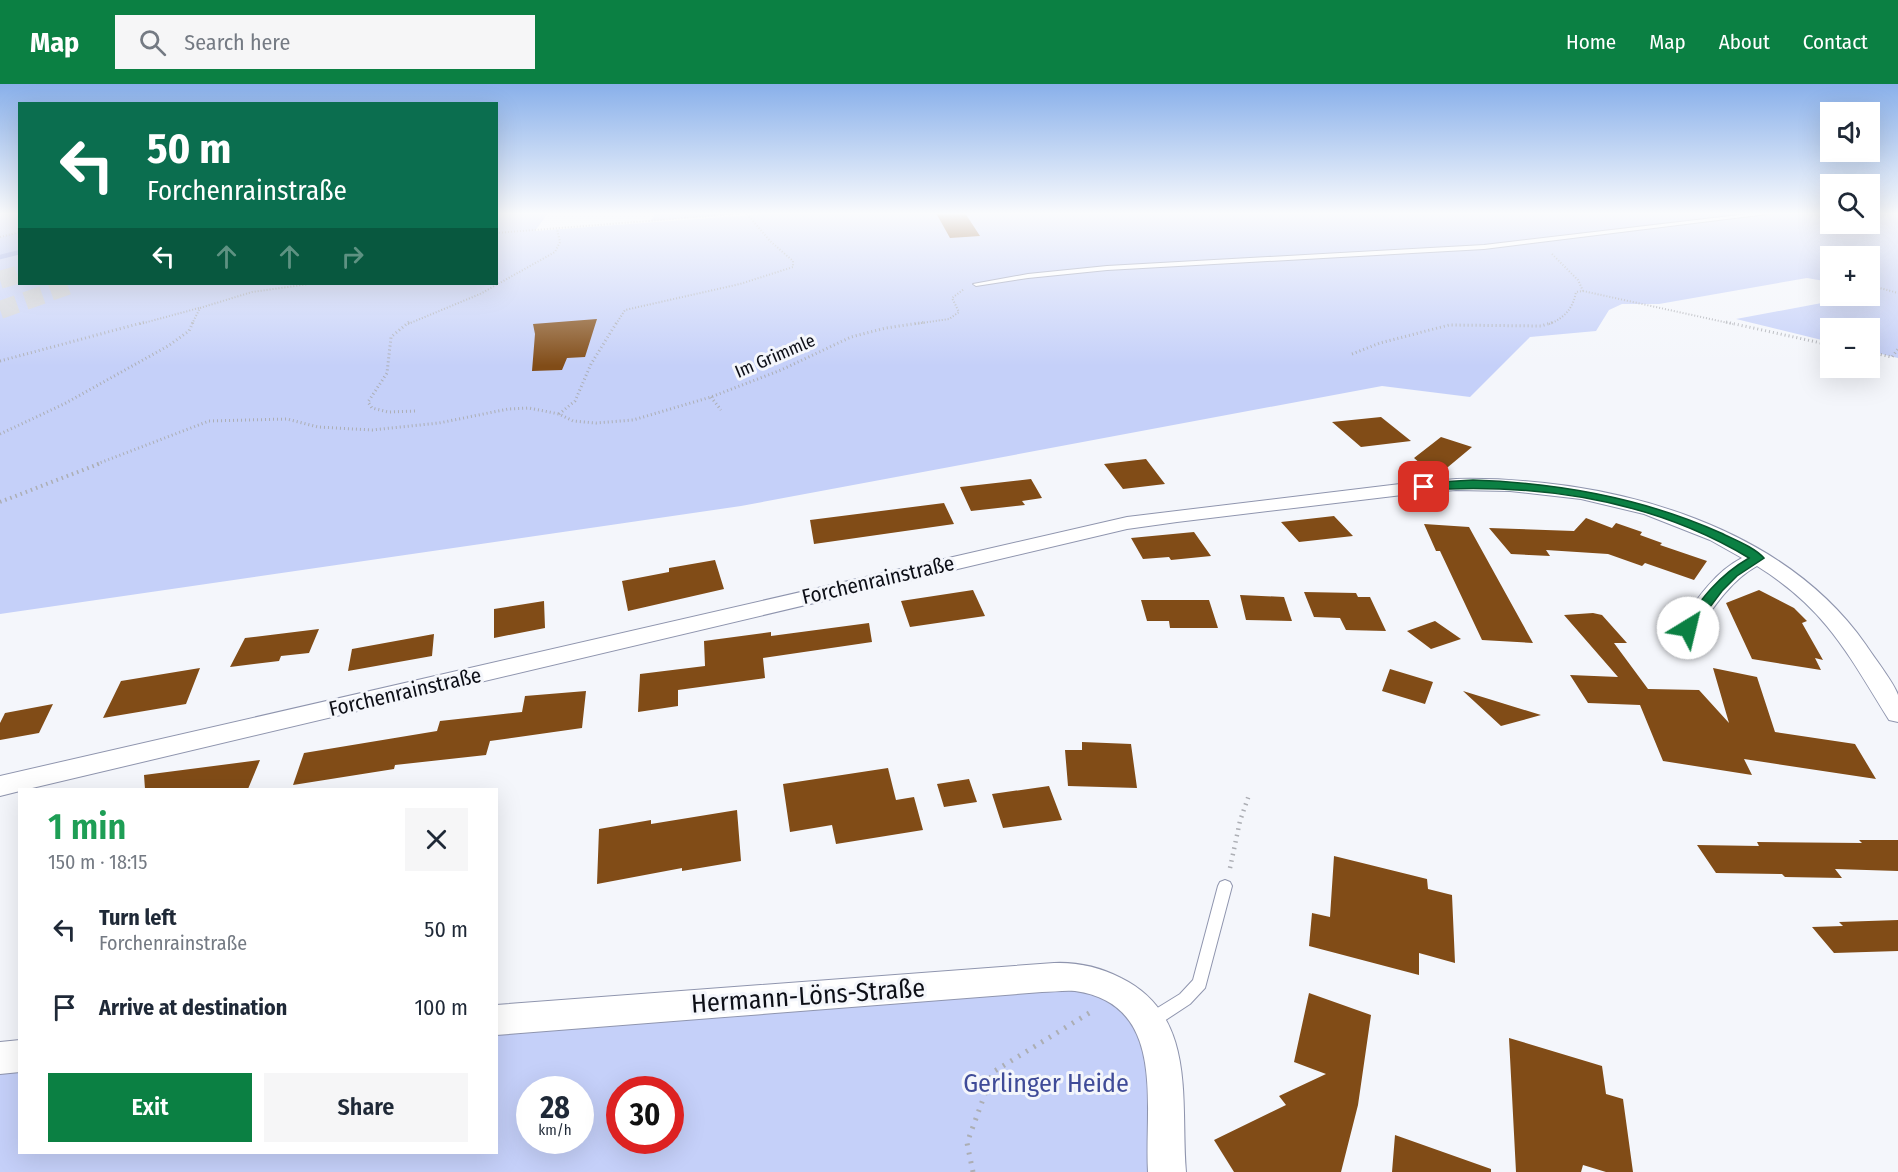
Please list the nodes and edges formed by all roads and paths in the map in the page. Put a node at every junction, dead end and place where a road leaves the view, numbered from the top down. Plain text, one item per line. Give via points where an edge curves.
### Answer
1 (534, 264) edge
2 (793, 264) edge
3 (1184, 264) edge
4 (1561, 264) edge
5 (498, 284) edge
6 (976, 284) joint
7 (302, 285) edge
8 (496, 285) edge
9 (1880, 288) edge
10 (1583, 291) junction
11 (1898, 293) edge
12 (200, 308) junction
13 (1820, 343) edge
14 (1898, 350) edge
15 (1352, 354) dead end
16 (1880, 354) edge
17 (0, 361) edge
18 (711, 397) junction
19 (721, 410) dead end
20 (417, 411) dead end
21 (559, 414) junction
22 (0, 434) edge
23 (0, 502) edge
24 (1758, 558) junction
25 (1688, 628) dead end
26 (1898, 714) edge
27 (0, 786) edge
28 (1249, 795) dead end
29 (1226, 886) joint
30 (1132, 1003) junction
31 (498, 1020) edge
32 (18, 1056) edge
33 (0, 1058) edge
34 (973, 1172) edge
35 (1167, 1172) edge

1 - 5 path
2 - 21 path via 793,267 740,284 625,310 591,364 575,401
3 - 6 lane via 1107,268
4 - 10 path via 1578,280
6 - 18 path, Im Grimmle via 952,298 959,312 949,319 851,337
7 - 12 path via 252,292
8 - 20 path via 411,321 391,337 386,377 368,402 372,408 388,412
9 - 11 path
10 - 13 path
10 - 15 path via 1576,292 1575,305 1554,324 1449,325
12 - 17 path
12 - 22 path via 189,331 168,346 64,404
14 - 16 path via 1892,357
18 - 19 path
18 - 21 path, Im Grimmle via 633,420 596,423 573,421
21 - 23 path, Im Grimmle via 529,408 508,409 439,423 372,430 318,427 287,418 209,421
24 - 25 street via 1732,573
24 - 26 street, Forchenrainstraße via 1822,606 1858,650
24 - 27 street, Forchenrainstraße via 1698,527 1646,509 1543,487 1424,487 1208,511 1043,541
28 - 29 path
29 - 30 lane via 1200,983 1185,999
30 - 31 street, Hermann-Löns-Straße via 1100,982 1073,977
30 - 34 path via 1099,1007 993,1071 967,1143
30 - 35 street via 1162,1054
32 - 33 street

